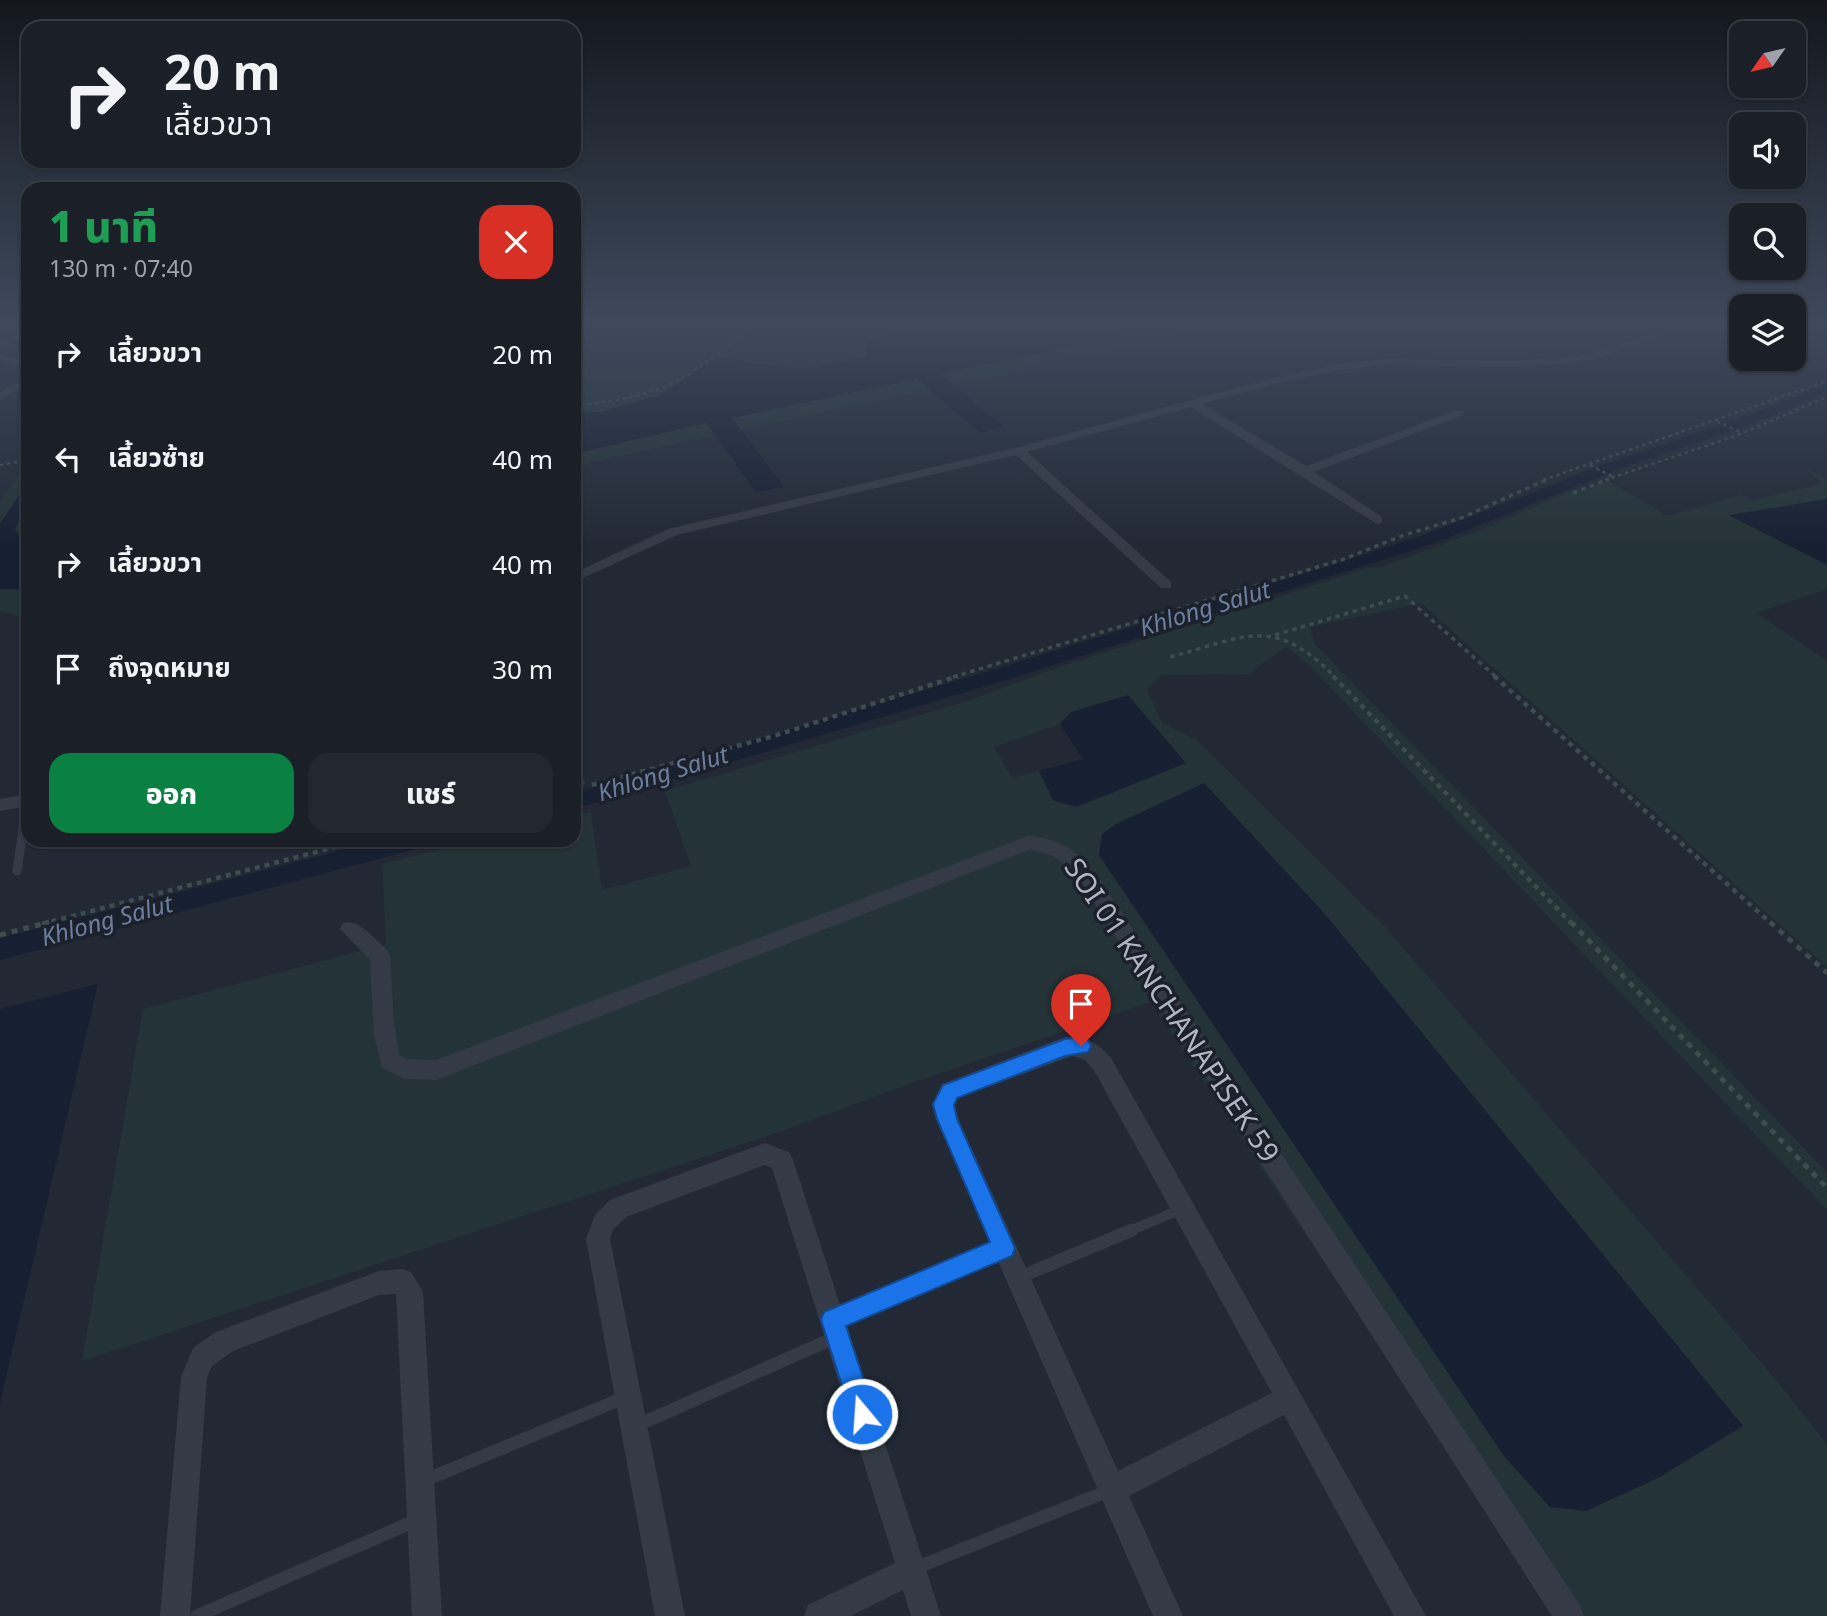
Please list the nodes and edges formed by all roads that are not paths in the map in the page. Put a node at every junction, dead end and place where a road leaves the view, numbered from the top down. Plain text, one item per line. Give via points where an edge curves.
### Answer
1 (1213, 397) edge
2 (1193, 403) junction
3 (1460, 413) dead end
4 (1018, 451) junction
5 (1305, 471) junction
6 (1377, 520) dead end
7 (581, 575) edge
8 (1166, 585) dead end
9 (21, 801) edge
10 (0, 805) edge
11 (21, 843) edge
12 (17, 871) dead end
13 (350, 929) dead end
14 (1183, 1209) junction
15 (1004, 1248) junction
16 (1018, 1278) junction
17 (835, 1328) junction
18 (628, 1396) junction
19 (1289, 1398) junction
20 (634, 1427) junction
21 (420, 1482) junction
22 (1111, 1490) junction
23 (422, 1518) junction
24 (912, 1570) junction
25 (175, 1616) edge
26 (197, 1616) edge
27 (427, 1616) edge
28 (670, 1616) edge
29 (819, 1616) edge
30 (926, 1616) edge
31 (1168, 1616) edge
32 (1411, 1616) edge
33 (1569, 1616) edge

1 - 2 street
2 - 4 street
2 - 5 street
3 - 5 street
4 - 7 street via 673,532
4 - 8 street
5 - 6 street
9 - 10 street
11 - 12 lane
13 - 33 street, SOI 01 KANCHANAPISEK 59 via 380,956 382,1037 390,1061 405,1069 436,1070 1028,843 1063,849 1091,882
14 - 15 street via 1103,1065 1081,1046 1065,1047 950,1091 943,1104
14 - 16 lane
14 - 19 street
15 - 16 street
15 - 17 lane
16 - 22 street
17 - 18 street via 781,1160 765,1154 741,1161 618,1208 603,1223 598,1239
17 - 20 lane
17 - 24 street
18 - 20 street
18 - 21 lane
19 - 22 street
19 - 32 street
20 - 28 street
21 - 23 street
21 - 25 street via 410,1292 402,1281 379,1283 225,1341 202,1357 194,1377
22 - 24 lane
22 - 31 street
23 - 26 lane
23 - 27 street
24 - 29 street
24 - 30 street

